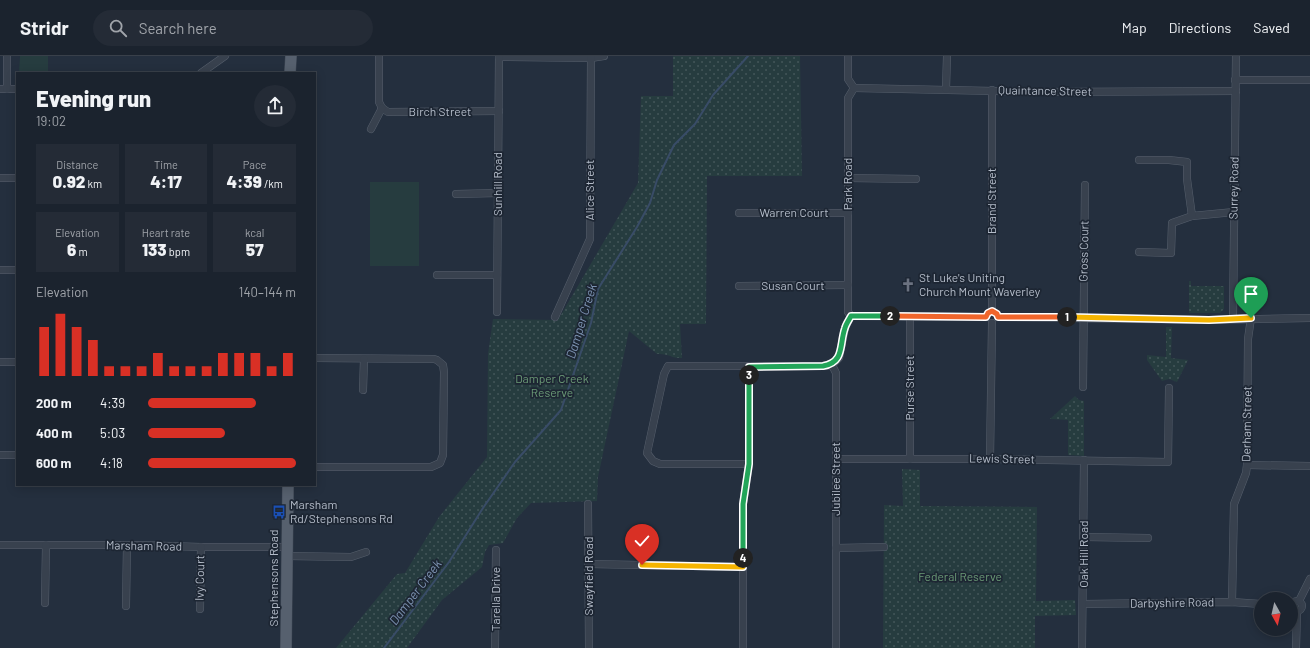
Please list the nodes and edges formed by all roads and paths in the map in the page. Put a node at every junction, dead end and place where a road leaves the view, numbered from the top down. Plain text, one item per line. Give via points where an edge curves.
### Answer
1 (7, 56) edge
2 (225, 56) edge
3 (291, 56) edge
4 (379, 56) edge
5 (604, 56) edge
6 (848, 56) edge
7 (947, 56) edge
8 (1236, 56) edge
9 (499, 57) edge
10 (591, 57) edge
11 (202, 72) edge
12 (290, 72) edge
13 (1236, 80) junction
14 (1310, 80) edge
15 (854, 88) junction
16 (3, 89) edge
17 (16, 89) edge
18 (946, 89) junction
19 (992, 90) junction
20 (1236, 91) junction
21 (382, 108) junction
22 (499, 111) junction
23 (371, 129) dead end
24 (1139, 160) dead end
25 (0, 178) edge
26 (16, 178) edge
27 (849, 178) junction
28 (916, 179) dead end
29 (1085, 185) dead end
30 (498, 193) junction
31 (456, 194) dead end
32 (1234, 212) junction
33 (739, 213) dead end
34 (848, 213) junction
35 (1192, 216) junction
36 (1139, 252) dead end
37 (0, 270) edge
38 (16, 270) edge
39 (437, 275) dead end
40 (497, 275) junction
41 (848, 285) junction
42 (739, 286) dead end
43 (992, 311) junction
44 (497, 312) dead end
45 (851, 316) junction
46 (555, 317) dead end
47 (910, 317) junction
48 (986, 317) junction
49 (998, 317) junction
50 (1084, 317) junction
51 (1310, 318) edge
52 (1232, 319) junction
53 (1247, 319) junction
54 (992, 323) junction
55 (316, 358) edge
56 (364, 359) junction
57 (0, 362) edge
58 (16, 362) edge
59 (832, 365) junction
60 (749, 367) junction
61 (1084, 387) dead end
62 (1169, 388) dead end
63 (363, 390) dead end
64 (0, 454) edge
65 (16, 454) edge
66 (836, 459) junction
67 (910, 459) junction
68 (990, 459) junction
69 (1084, 460) junction
70 (749, 464) junction
71 (1247, 465) junction
72 (1310, 466) edge
73 (316, 467) edge
74 (288, 486) edge
75 (588, 504) dead end
76 (1084, 537) junction
77 (1148, 538) dead end
78 (0, 545) edge
79 (46, 545) junction
80 (127, 545) junction
81 (201, 547) junction
82 (884, 547) dead end
83 (836, 548) junction
84 (496, 550) dead end
85 (287, 551) junction
86 (366, 552) dead end
87 (589, 564) junction
88 (743, 567) junction
89 (1310, 578) edge
90 (1232, 602) junction
91 (45, 603) dead end
92 (1300, 603) joint
93 (1083, 604) junction
94 (1254, 604) edge
95 (1310, 605) edge
96 (126, 606) dead end
97 (200, 609) dead end
98 (1295, 636) edge
99 (286, 648) edge
100 (495, 648) edge
101 (589, 648) edge
102 (743, 648) edge
103 (836, 648) edge
104 (1082, 648) edge
105 (1296, 648) edge

1 - 16 street
2 - 11 street
3 - 12 main road
4 - 21 street via 379,102
5 - 10 street
6 - 15 street via 848,79
7 - 18 street
8 - 13 street, Surrey Road
9 - 10 street
9 - 22 street, Sunhill Road
10 - 46 street, Alice Street via 590,238
13 - 14 street
13 - 20 street, Surrey Road
15 - 18 street, Quaintance Street
15 - 27 street, Park Road via 848,98
16 - 17 street
18 - 19 street, Quaintance Street
19 - 20 street, Quaintance Street
19 - 43 street, Brand Street
20 - 32 street, Surrey Road
21 - 22 street, Birch Street via 388,112
21 - 23 street
22 - 30 street, Sunhill Road
24 - 35 street via 1187,162
25 - 26 street
27 - 28 street
27 - 34 street, Park Road
29 - 50 street, Gross Court
30 - 31 street
30 - 40 street, Sunhill Road
32 - 35 street
32 - 52 street, Surrey Road
33 - 34 street, Warren Court
34 - 41 street, Park Road
35 - 36 street via 1172,223 1171,253
37 - 38 street
39 - 40 street
40 - 44 street, Sunhill Road
41 - 42 street, Susan Court
41 - 45 street, Park Road via 848,312
43 - 48 street
43 - 49 street
45 - 47 street
45 - 59 street via 845,328 838,358
47 - 48 street
47 - 67 street, Purse Street
48 - 54 street
49 - 50 street
49 - 54 street
50 - 52 street
50 - 61 street, Gross Court
51 - 53 street
52 - 53 street
53 - 71 street, Derham Street
54 - 68 street
55 - 56 street
56 - 63 street
56 - 73 street via 434,359 443,365 442,460 436,466
57 - 58 street
59 - 60 street
59 - 66 street, Jubilee Street via 836,373
60 - 70 street
60 - 70 street via 668,366 646,454 652,461 660,464
62 - 69 street, Lewis Street via 1168,462
64 - 65 street
66 - 67 street, Lewis Street
66 - 83 street, Jubilee Street
67 - 68 street, Lewis Street
68 - 69 street, Lewis Street
69 - 76 street, Oak Hill Road
70 - 88 street via 743,504
71 - 72 street
71 - 90 street, Derham Street via 1234,504
74 - 85 main road, Stephensons Road
75 - 87 street, Swayfield Road
76 - 77 street
76 - 93 street, Oak Hill Road
78 - 79 street, Marsham Road
79 - 80 street, Marsham Road
79 - 91 street
80 - 81 street, Marsham Road
80 - 96 street
81 - 85 street, Marsham Road
81 - 97 street, Ivy Court
82 - 83 street
83 - 103 street, Jubilee Street
84 - 100 street, Tarella Drive
85 - 86 street, Marsham Road via 351,557
85 - 99 main road, Stephensons Road
87 - 88 street
87 - 101 street, Swayfield Road
88 - 102 street
89 - 92 street
90 - 93 street, Darbyshire Road
90 - 94 street, Darbyshire Road
92 - 95 street
93 - 104 street, Oak Hill Road
98 - 105 street

